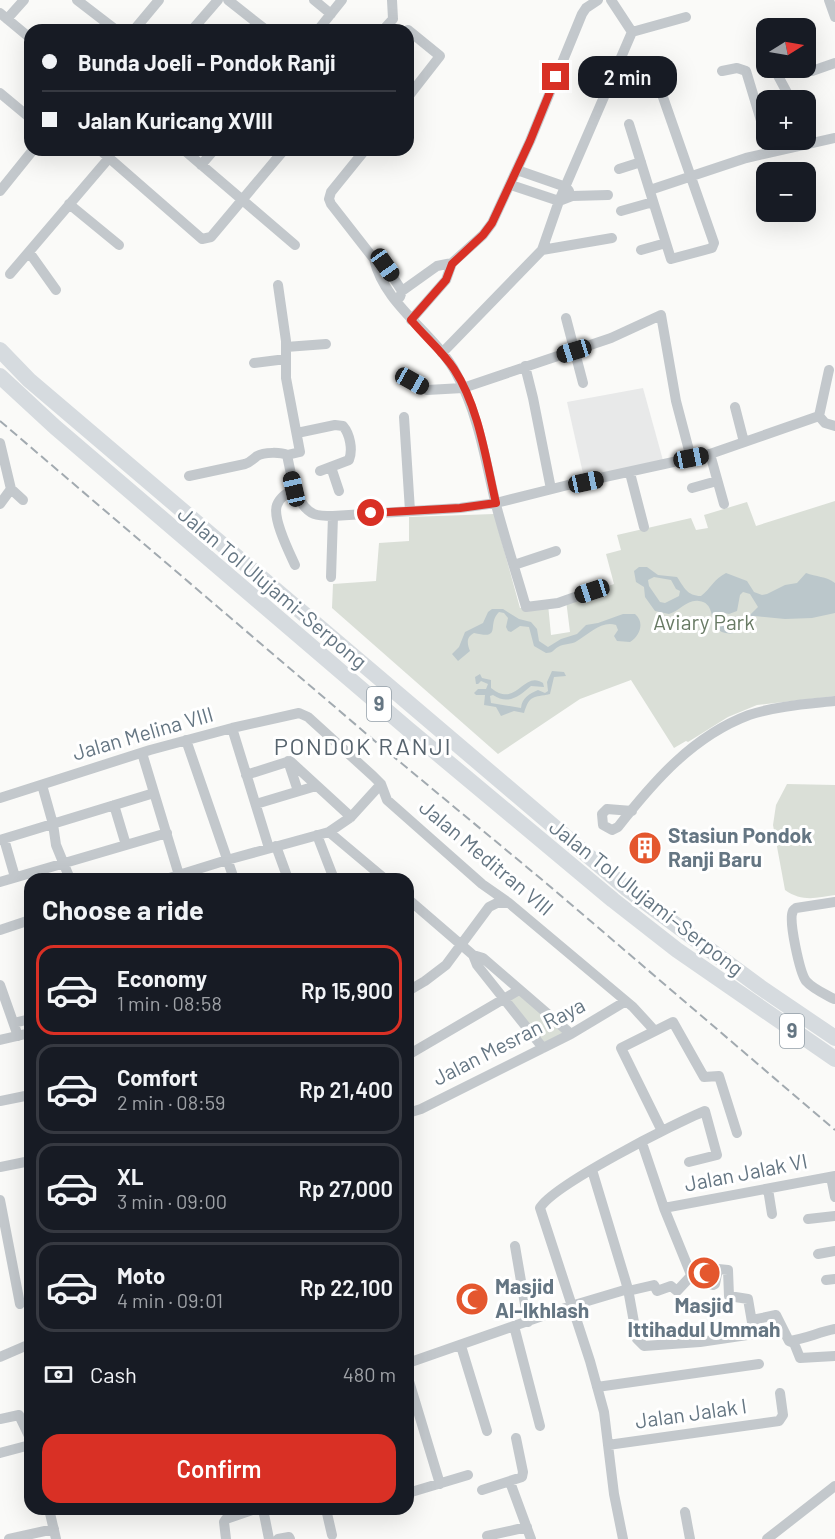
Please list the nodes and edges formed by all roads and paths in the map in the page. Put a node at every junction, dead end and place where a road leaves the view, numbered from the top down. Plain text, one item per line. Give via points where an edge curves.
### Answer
1 (24, 0) edge
2 (77, 0) edge
3 (159, 0) edge
4 (218, 0) edge
5 (228, 0) edge
6 (314, 0) edge
7 (342, 0) edge
8 (392, 0) edge
9 (598, 0) edge
10 (611, 0) edge
11 (829, 0) edge
12 (331, 14) junction
13 (4, 16) edge
14 (686, 17) dead end
15 (835, 18) edge
16 (393, 19) junction
17 (108, 24) edge
18 (139, 24) edge
19 (202, 24) edge
20 (258, 24) edge
21 (323, 24) edge
22 (389, 24) edge
23 (400, 24) edge
24 (632, 32) junction
25 (24, 33) edge
26 (414, 35) edge
27 (835, 63) edge
28 (816, 70) edge
29 (722, 71) dead end
30 (657, 80) dead end
31 (414, 90) edge
32 (0, 93) edge
33 (756, 103) edge
34 (24, 113) edge
35 (629, 124) dead end
36 (835, 138) edge
37 (816, 142) edge
38 (771, 150) edge
39 (784, 150) edge
40 (772, 153) junction
41 (28, 156) edge
42 (107, 156) edge
43 (190, 156) edge
44 (209, 156) edge
45 (279, 156) edge
46 (360, 156) edge
47 (109, 158) junction
48 (641, 162) junction
49 (201, 165) junction
50 (619, 169) dead end
51 (517, 170) junction
52 (691, 176) junction
53 (511, 185) junction
54 (650, 190) junction
55 (0, 191) edge
56 (569, 191) junction
57 (608, 195) dead end
58 (242, 199) junction
59 (559, 201) junction
60 (653, 202) junction
61 (69, 204) junction
62 (621, 211) dead end
63 (612, 238) dead end
64 (666, 243) junction
65 (119, 245) dead end
66 (295, 245) dead end
67 (542, 250) junction
68 (641, 250) dead end
69 (29, 252) junction
70 (374, 259) junction
71 (452, 264) junction
72 (10, 274) dead end
73 (278, 285) dead end
74 (56, 290) dead end
75 (402, 291) junction
76 (398, 303) junction
77 (566, 318) dead end
78 (411, 320) junction
79 (0, 343) edge
80 (326, 344) dead end
81 (0, 350) edge
82 (574, 351) junction
83 (442, 352) junction
84 (286, 353) junction
85 (254, 363) dead end
86 (525, 366) junction
87 (829, 370) dead end
88 (0, 376) edge
89 (400, 379) dead end
90 (28, 380) junction
91 (583, 383) dead end
92 (463, 388) junction
93 (735, 407) dead end
94 (819, 416) junction
95 (404, 417) dead end
96 (835, 426) edge
97 (297, 433) junction
98 (744, 442) junction
99 (0, 443) edge
100 (710, 454) junction
101 (286, 455) junction
102 (691, 458) junction
103 (630, 473) junction
104 (189, 476) dead end
105 (717, 482) junction
106 (692, 488) dead end
107 (11, 489) junction
108 (294, 489) junction
109 (551, 489) junction
110 (339, 491) dead end
111 (23, 500) dead end
112 (496, 503) junction
113 (0, 504) edge
114 (724, 504) dead end
115 (410, 510) junction
116 (333, 516) junction
117 (644, 527) dead end
118 (556, 550) dead end
119 (295, 565) dead end
120 (514, 565) junction
121 (331, 577) dead end
122 (592, 591) dead end
123 (835, 701) edge
124 (299, 713) joint
125 (232, 728) junction
126 (186, 740) junction
127 (142, 753) junction
128 (288, 761) junction
129 (246, 775) junction
130 (381, 784) junction
131 (42, 785) junction
132 (316, 786) junction
133 (298, 791) junction
134 (154, 793) junction
135 (0, 798) edge
136 (256, 804) junction
137 (114, 805) junction
138 (614, 809) junction
139 (632, 811) junction
140 (351, 817) junction
141 (53, 824) junction
142 (621, 824) junction
143 (329, 832) junction
144 (167, 833) junction
145 (317, 835) junction
146 (2, 840) edge
147 (126, 845) junction
148 (273, 847) junction
149 (227, 860) junction
150 (64, 863) junction
151 (29, 873) edge
152 (68, 873) edge
153 (173, 873) edge
154 (186, 873) edge
155 (232, 873) edge
156 (285, 873) edge
157 (332, 873) edge
158 (378, 873) edge
159 (24, 874) edge
160 (15, 877) junction
161 (0, 882) edge
162 (482, 884) junction
163 (835, 902) edge
164 (509, 903) junction
165 (414, 907) edge
166 (484, 912) junction
167 (24, 923) edge
168 (0, 930) edge
169 (462, 945) junction
170 (474, 955) junction
171 (0, 985) edge
172 (414, 987) edge
173 (519, 990) junction
174 (504, 999) junction
175 (834, 999) edge
176 (626, 1001) junction
177 (24, 1020) edge
178 (14, 1023) junction
179 (654, 1030) junction
180 (24, 1034) edge
181 (571, 1034) junction
182 (18, 1036) junction
183 (835, 1038) edge
184 (0, 1040) edge
185 (543, 1048) junction
186 (414, 1052) edge
187 (835, 1059) edge
188 (24, 1096) edge
189 (0, 1101) edge
190 (414, 1111) edge
191 (662, 1131) junction
192 (737, 1133) dead end
193 (642, 1143) junction
194 (24, 1162) edge
195 (688, 1162) dead end
196 (0, 1167) edge
197 (592, 1170) junction
198 (833, 1177) edge
199 (768, 1189) junction
200 (835, 1197) edge
201 (0, 1200) edge
202 (664, 1208) junction
203 (772, 1214) dead end
204 (835, 1216) edge
205 (808, 1219) dead end
206 (515, 1246) dead end
207 (835, 1251) edge
208 (818, 1254) dead end
209 (689, 1271) junction
210 (628, 1290) junction
211 (20, 1304) dead end
212 (571, 1306) junction
213 (752, 1320) junction
214 (528, 1322) junction
215 (514, 1326) junction
216 (835, 1329) edge
217 (789, 1341) junction
218 (461, 1346) junction
219 (24, 1347) edge
220 (835, 1356) edge
221 (0, 1357) edge
222 (414, 1361) edge
223 (759, 1364) dead end
224 (597, 1387) junction
225 (780, 1393) dead end
226 (414, 1398) edge
227 (24, 1417) edge
228 (0, 1419) edge
229 (540, 1426) dead end
230 (487, 1431) dead end
231 (516, 1438) dead end
232 (608, 1445) junction
233 (24, 1447) edge
234 (0, 1453) edge
235 (468, 1475) dead end
236 (510, 1482) junction
237 (440, 1484) junction
238 (835, 1486) edge
239 (482, 1490) dead end
240 (414, 1491) edge
241 (685, 1512) dead end
242 (50, 1515) edge
243 (236, 1515) edge
244 (264, 1515) edge
245 (327, 1515) edge
246 (527, 1527) junction
247 (55, 1534) edge
248 (332, 1535) dead end
249 (487, 1536) dead end
250 (9, 1539) edge
251 (226, 1539) edge
252 (269, 1539) edge
253 (278, 1539) edge
254 (290, 1539) edge
255 (531, 1539) edge
256 (623, 1539) edge
257 (690, 1539) edge
258 (767, 1539) edge

1 - 13 street
2 - 17 street
3 - 18 street
4 - 19 street
5 - 20 street
6 - 12 street
7 - 12 street
8 - 16 street
9 - 51 street via 582,14
10 - 24 street
11 - 15 street
12 - 21 street
13 - 25 street
14 - 24 street
16 - 22 street
16 - 23 street
24 - 56 street
26 - 31 street via 440,57
27 - 28 street
29 - 33 street via 737,68 746,72
30 - 52 street
32 - 34 street
35 - 48 street
36 - 37 street
38 - 40 street
39 - 40 street
40 - 52 street
41 - 55 street
42 - 47 street
43 - 49 street
44 - 49 street
45 - 58 street
46 - 70 street via 329,199
47 - 58 street via 202,239 211,237
47 - 61 street
48 - 50 street
48 - 54 street
49 - 58 street
51 - 53 street
51 - 56 street
52 - 54 street
52 - 64 street via 714,246 671,259
53 - 59 street
53 - 71 street via 492,223
54 - 60 street
56 - 57 street
56 - 59 street
58 - 66 street
59 - 67 street
60 - 62 street
60 - 64 street
61 - 65 street
61 - 69 street
63 - 67 street
64 - 68 street
67 - 83 street
69 - 72 street
69 - 74 street
70 - 75 street via 385,265
70 - 76 street via 377,272
71 - 75 street via 437,266
71 - 78 street via 446,280
73 - 84 street
75 - 76 street
76 - 78 street
77 - 82 street
78 - 83 street
79 - 90 highway
80 - 84 street
81 - 90 highway, Jalan Tol Ulujami–Serpong / 9
82 - 86 street
82 - 91 street
82 - 102 street via 661,315 671,380
83 - 92 street
84 - 85 street
84 - 97 street via 286,378
86 - 92 street
86 - 109 street
87 - 94 street
88 - 187 highway, Jalan Tol Ulujami–Serpong / 9 via 408,729 614,900 677,950
89 - 92 street via 427,390
90 - 183 highway, Jalan Tol Ulujami–Serpong / 9 via 626,888
92 - 112 street
93 - 98 street
94 - 96 street
94 - 98 street
95 - 115 street
97 - 101 street via 300,452
97 - 110 street via 335,425 347,430 349,460 325,469
98 - 100 street
99 - 107 street
100 - 102 street
100 - 105 street
101 - 104 street via 259,455 245,464
101 - 108 street
102 - 103 street
103 - 109 street
103 - 117 street
105 - 106 street
105 - 114 street
107 - 111 street
107 - 113 street
108 - 116 street via 312,513
108 - 119 street via 280,499 275,509
109 - 112 street
112 - 115 street
112 - 120 street
115 - 116 street
116 - 121 street
118 - 120 street
120 - 122 street via 526,607 558,603
123 - 139 street via 766,711 726,726 676,760
124 - 125 street, Jalan Melina VIII
124 - 130 street, Jalan Meditran VIII
125 - 126 street, Jalan Melina VIII
125 - 129 street
126 - 127 street, Jalan Melina VIII
126 - 149 street
127 - 131 street, Jalan Melina VIII
127 - 134 street
128 - 129 street
128 - 132 street
128 - 133 street
129 - 136 street
130 - 140 street
130 - 162 street, Jalan Meditran VIII via 387,800
131 - 135 street, Jalan Melina VIII
131 - 141 street
132 - 133 street
132 - 140 street
133 - 136 street
134 - 137 street
134 - 144 street
136 - 148 street
137 - 141 street
137 - 147 street
138 - 139 street
138 - 142 street
138 - 142 street via 604,812 603,825 612,830
139 - 142 street
140 - 143 street
141 - 146 street
141 - 150 street
143 - 145 street
143 - 158 street
144 - 147 street
144 - 153 street
145 - 148 street
145 - 157 street
146 - 160 street
147 - 150 street
148 - 149 street
148 - 156 street
149 - 154 street
149 - 155 street
150 - 151 street
150 - 152 street
159 - 160 street
160 - 161 street
162 - 164 street, Jalan Meditran VIII
162 - 166 street
163 - 175 street via 796,908 792,925 805,980
164 - 166 street via 497,903
164 - 176 street, Jalan Meditran VIII
165 - 169 street
166 - 169 street
167 - 168 street
169 - 170 street
169 - 172 street via 446,965
170 - 173 street via 483,958
170 - 174 street via 477,965
171 - 178 street
173 - 174 street
173 - 181 street
174 - 185 street
174 - 186 street
176 - 179 street, Jalan Meditran VIII
176 - 181 street, Jalan Mesran Raya
177 - 178 street
178 - 182 street
179 - 191 street via 621,1047
179 - 192 street via 674,1022 704,1077 719,1076
180 - 182 street
181 - 185 street, Jalan Mesran Raya
182 - 184 street
185 - 190 street, Jalan Mesran Raya
188 - 189 street
191 - 193 street
191 - 195 street via 706,1112 717,1155
193 - 197 street
193 - 202 street
194 - 196 street
197 - 210 street
197 - 212 street via 559,1189 540,1208
198 - 199 street, Jalan Jalak VI
198 - 200 street
199 - 202 street, Jalan Jalak VI
199 - 203 street
201 - 211 street
202 - 209 street
204 - 205 street
206 - 214 street
207 - 208 street
209 - 210 street via 677,1291 671,1286 657,1291 654,1285
209 - 213 street via 693,1280 713,1285 718,1269 728,1270 729,1296 748,1299
210 - 212 street
210 - 213 street via 637,1339 644,1346 754,1334
212 - 214 street
212 - 224 street
213 - 217 street via 776,1315
214 - 215 street
215 - 218 street
215 - 229 street
216 - 217 street
217 - 220 street via 794,1343 800,1358
218 - 222 street
218 - 230 street
219 - 221 street
223 - 224 street
224 - 232 street
225 - 232 street, Jalan Jalak I via 783,1415 779,1421
226 - 237 street
227 - 228 street
231 - 236 street via 523,1475
232 - 256 street
233 - 234 street
235 - 237 street
236 - 239 street
236 - 246 street
237 - 240 street
238 - 258 street
241 - 257 street
242 - 247 street
243 - 251 street via 224,1522
244 - 252 street
245 - 248 street
246 - 249 street
246 - 255 street
247 - 250 street
253 - 254 street

